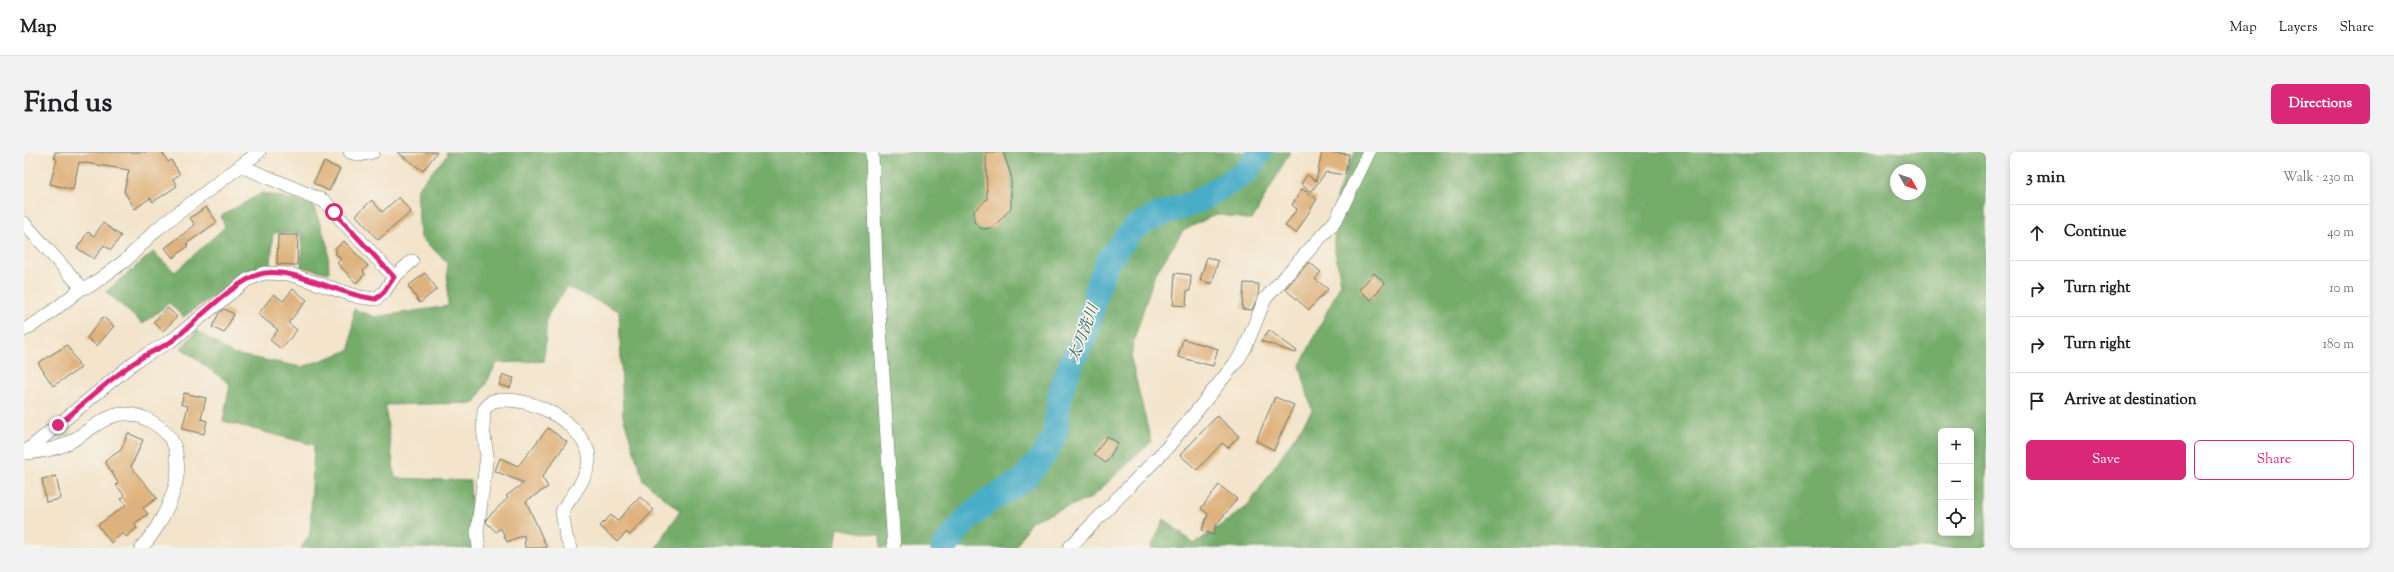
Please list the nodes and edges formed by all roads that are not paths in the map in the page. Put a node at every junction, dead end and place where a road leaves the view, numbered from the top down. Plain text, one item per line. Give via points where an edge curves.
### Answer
1 (259, 152) edge
2 (350, 152) edge
3 (373, 152) edge
4 (872, 152) edge
5 (1369, 152) edge
6 (241, 166) junction
7 (24, 223) edge
8 (412, 261) dead end
9 (394, 277) junction
10 (82, 288) junction
11 (24, 330) edge
12 (24, 453) edge
13 (141, 548) edge
14 (479, 548) edge
15 (571, 548) edge
16 (894, 548) edge
17 (1069, 548) edge

1 - 6 street
2 - 3 street via 360,155
4 - 16 street via 876,264
5 - 17 street via 1336,220 1265,300 1237,362 1166,449
6 - 9 street via 324,201
6 - 10 street via 157,229 126,260 90,286
7 - 10 street
8 - 9 street
9 - 12 street via 376,299 359,297 289,274 264,273 247,280 171,341 137,360
10 - 11 street via 44,318
12 - 13 street via 45,451 67,444 116,415 142,417 166,432 175,445 178,467 173,492 161,520
14 - 15 street via 477,533 487,455 483,429 484,410 492,401 505,399 549,411 568,424 580,437 587,450 589,460 584,476 562,511 566,537

